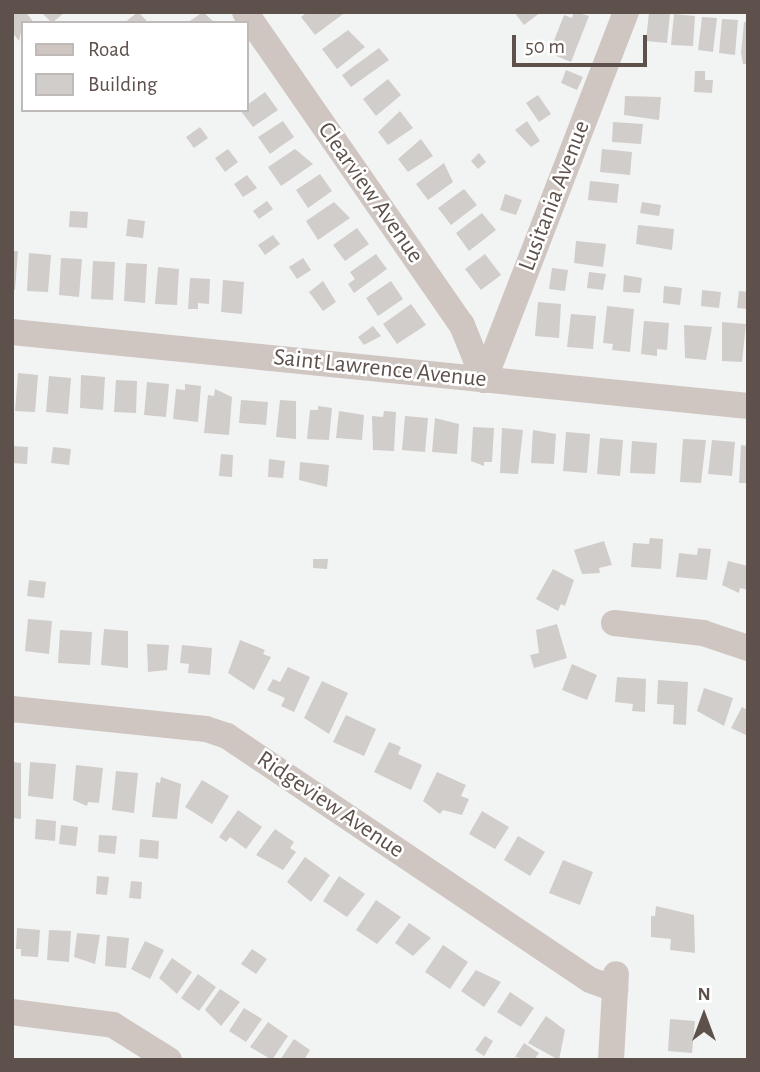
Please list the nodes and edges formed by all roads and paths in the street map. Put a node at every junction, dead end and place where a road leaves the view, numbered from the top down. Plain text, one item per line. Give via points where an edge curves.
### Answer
1 (245, 12) edge
2 (626, 12) edge
3 (12, 332) edge
4 (484, 380) junction
5 (748, 406) edge
6 (614, 623) dead end
7 (748, 648) edge
8 (12, 709) edge
9 (12, 1012) edge
10 (169, 1060) edge
11 (611, 1060) edge

1 - 4 street, Clearview Avenue via 462,325
2 - 4 street, Lusitania Avenue
3 - 4 street, Saint Lawrence Avenue
4 - 5 street, Saint Lawrence Avenue
6 - 7 street via 703,633
8 - 11 street, Ridgeview Avenue via 206,729 227,736 590,980 616,981
9 - 10 street via 113,1025

